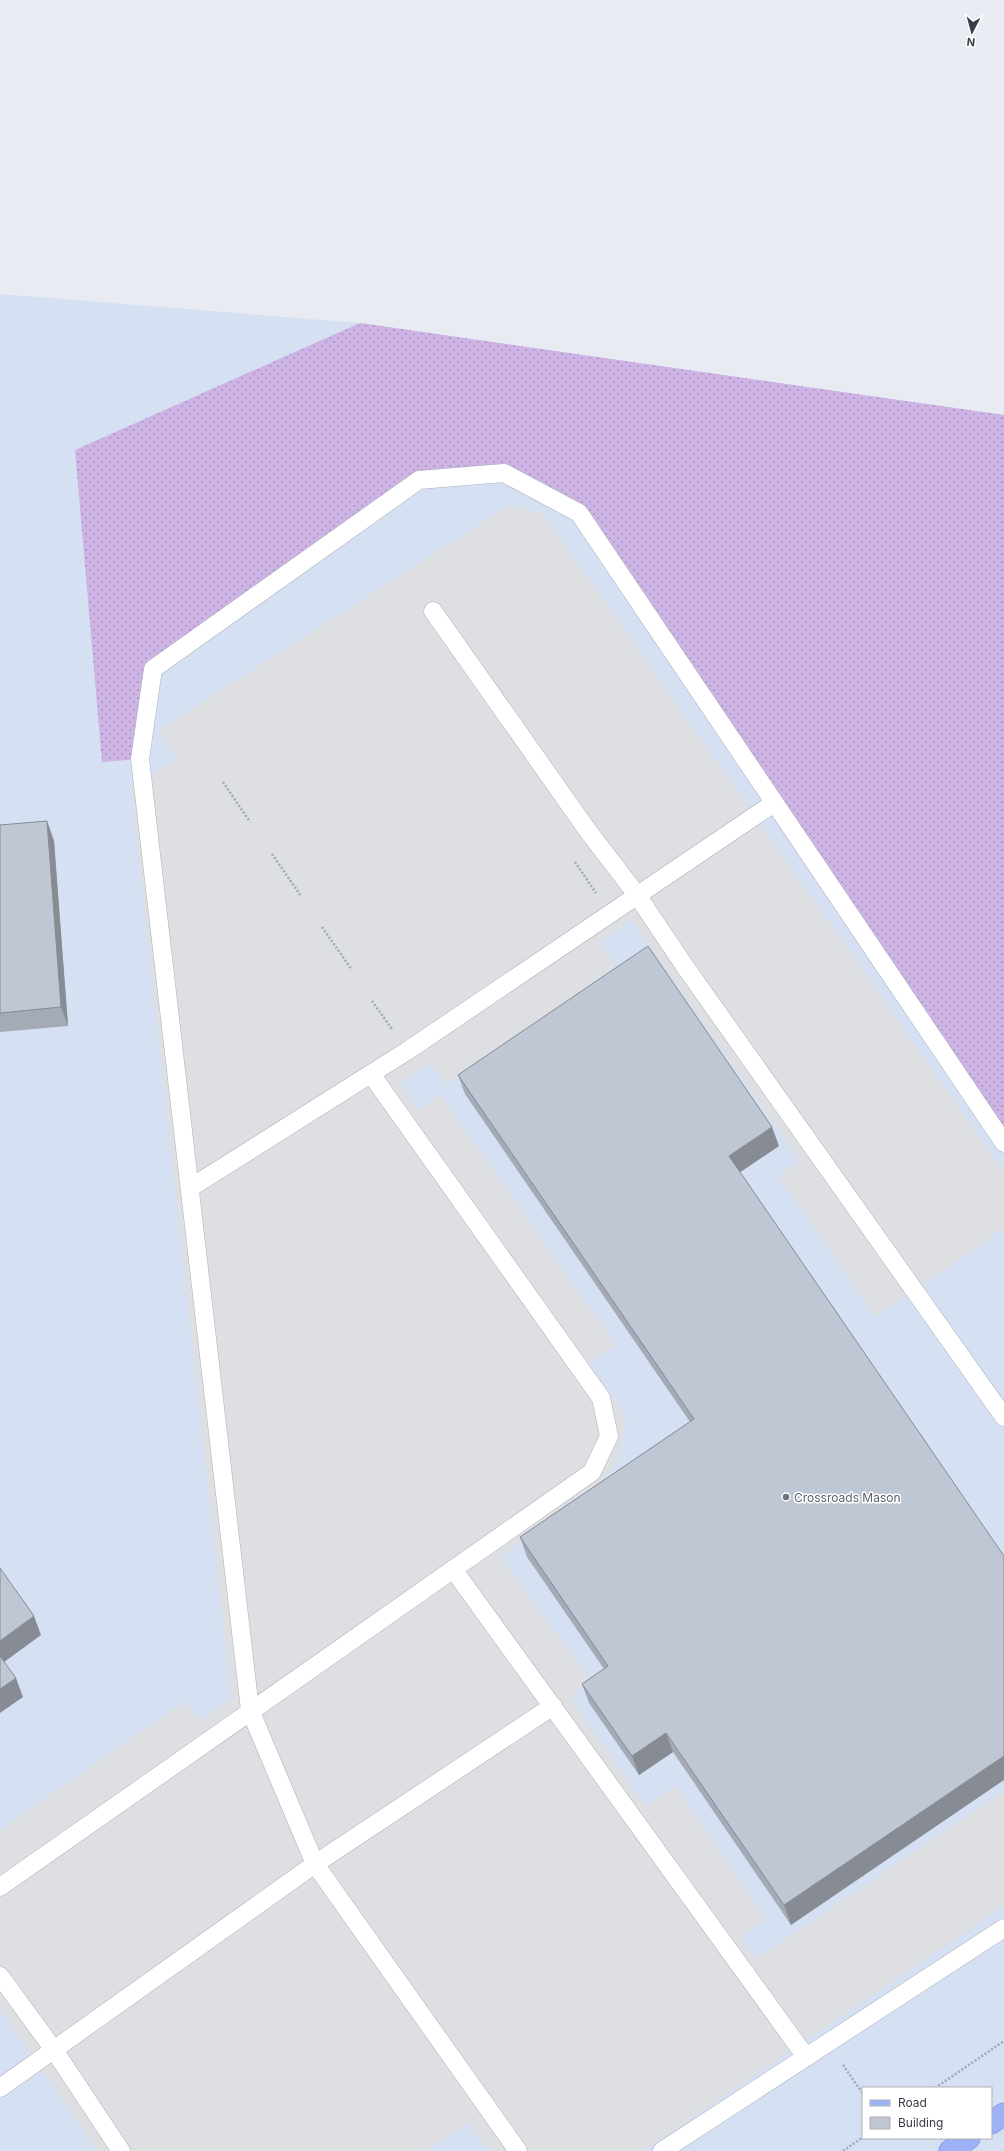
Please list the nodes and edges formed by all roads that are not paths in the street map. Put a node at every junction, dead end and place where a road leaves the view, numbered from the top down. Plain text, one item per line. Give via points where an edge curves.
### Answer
1 (433, 611) dead end
2 (774, 803) junction
3 (637, 895) junction
4 (371, 1074) junction
5 (1004, 1143) edge
6 (190, 1188) junction
7 (1004, 1417) edge
8 (453, 1569) junction
9 (553, 1706) junction
10 (250, 1710) junction
11 (315, 1864) junction
12 (0, 1887) edge
13 (1004, 1928) edge
14 (0, 1976) edge
15 (54, 2050) junction
16 (806, 2057) junction
17 (0, 2088) edge
18 (1004, 2114) edge
19 (992, 2122) edge
20 (968, 2139) edge
21 (121, 2151) edge
22 (518, 2151) edge
23 (662, 2151) edge
24 (950, 2151) edge

1 - 3 lane via 588,831
2 - 3 lane
2 - 5 lane
2 - 6 lane via 579,513 504,473 419,480 154,669 140,759
3 - 4 lane
3 - 7 lane
4 - 6 lane
4 - 8 lane via 601,1398 609,1436 592,1472
6 - 10 lane
8 - 9 lane
8 - 10 lane
9 - 11 lane
9 - 16 lane
10 - 11 lane
10 - 12 lane
11 - 15 lane
11 - 22 lane
13 - 16 lane
14 - 15 lane
15 - 17 lane
15 - 21 lane
16 - 23 lane
18 - 19 main road
20 - 24 main road

